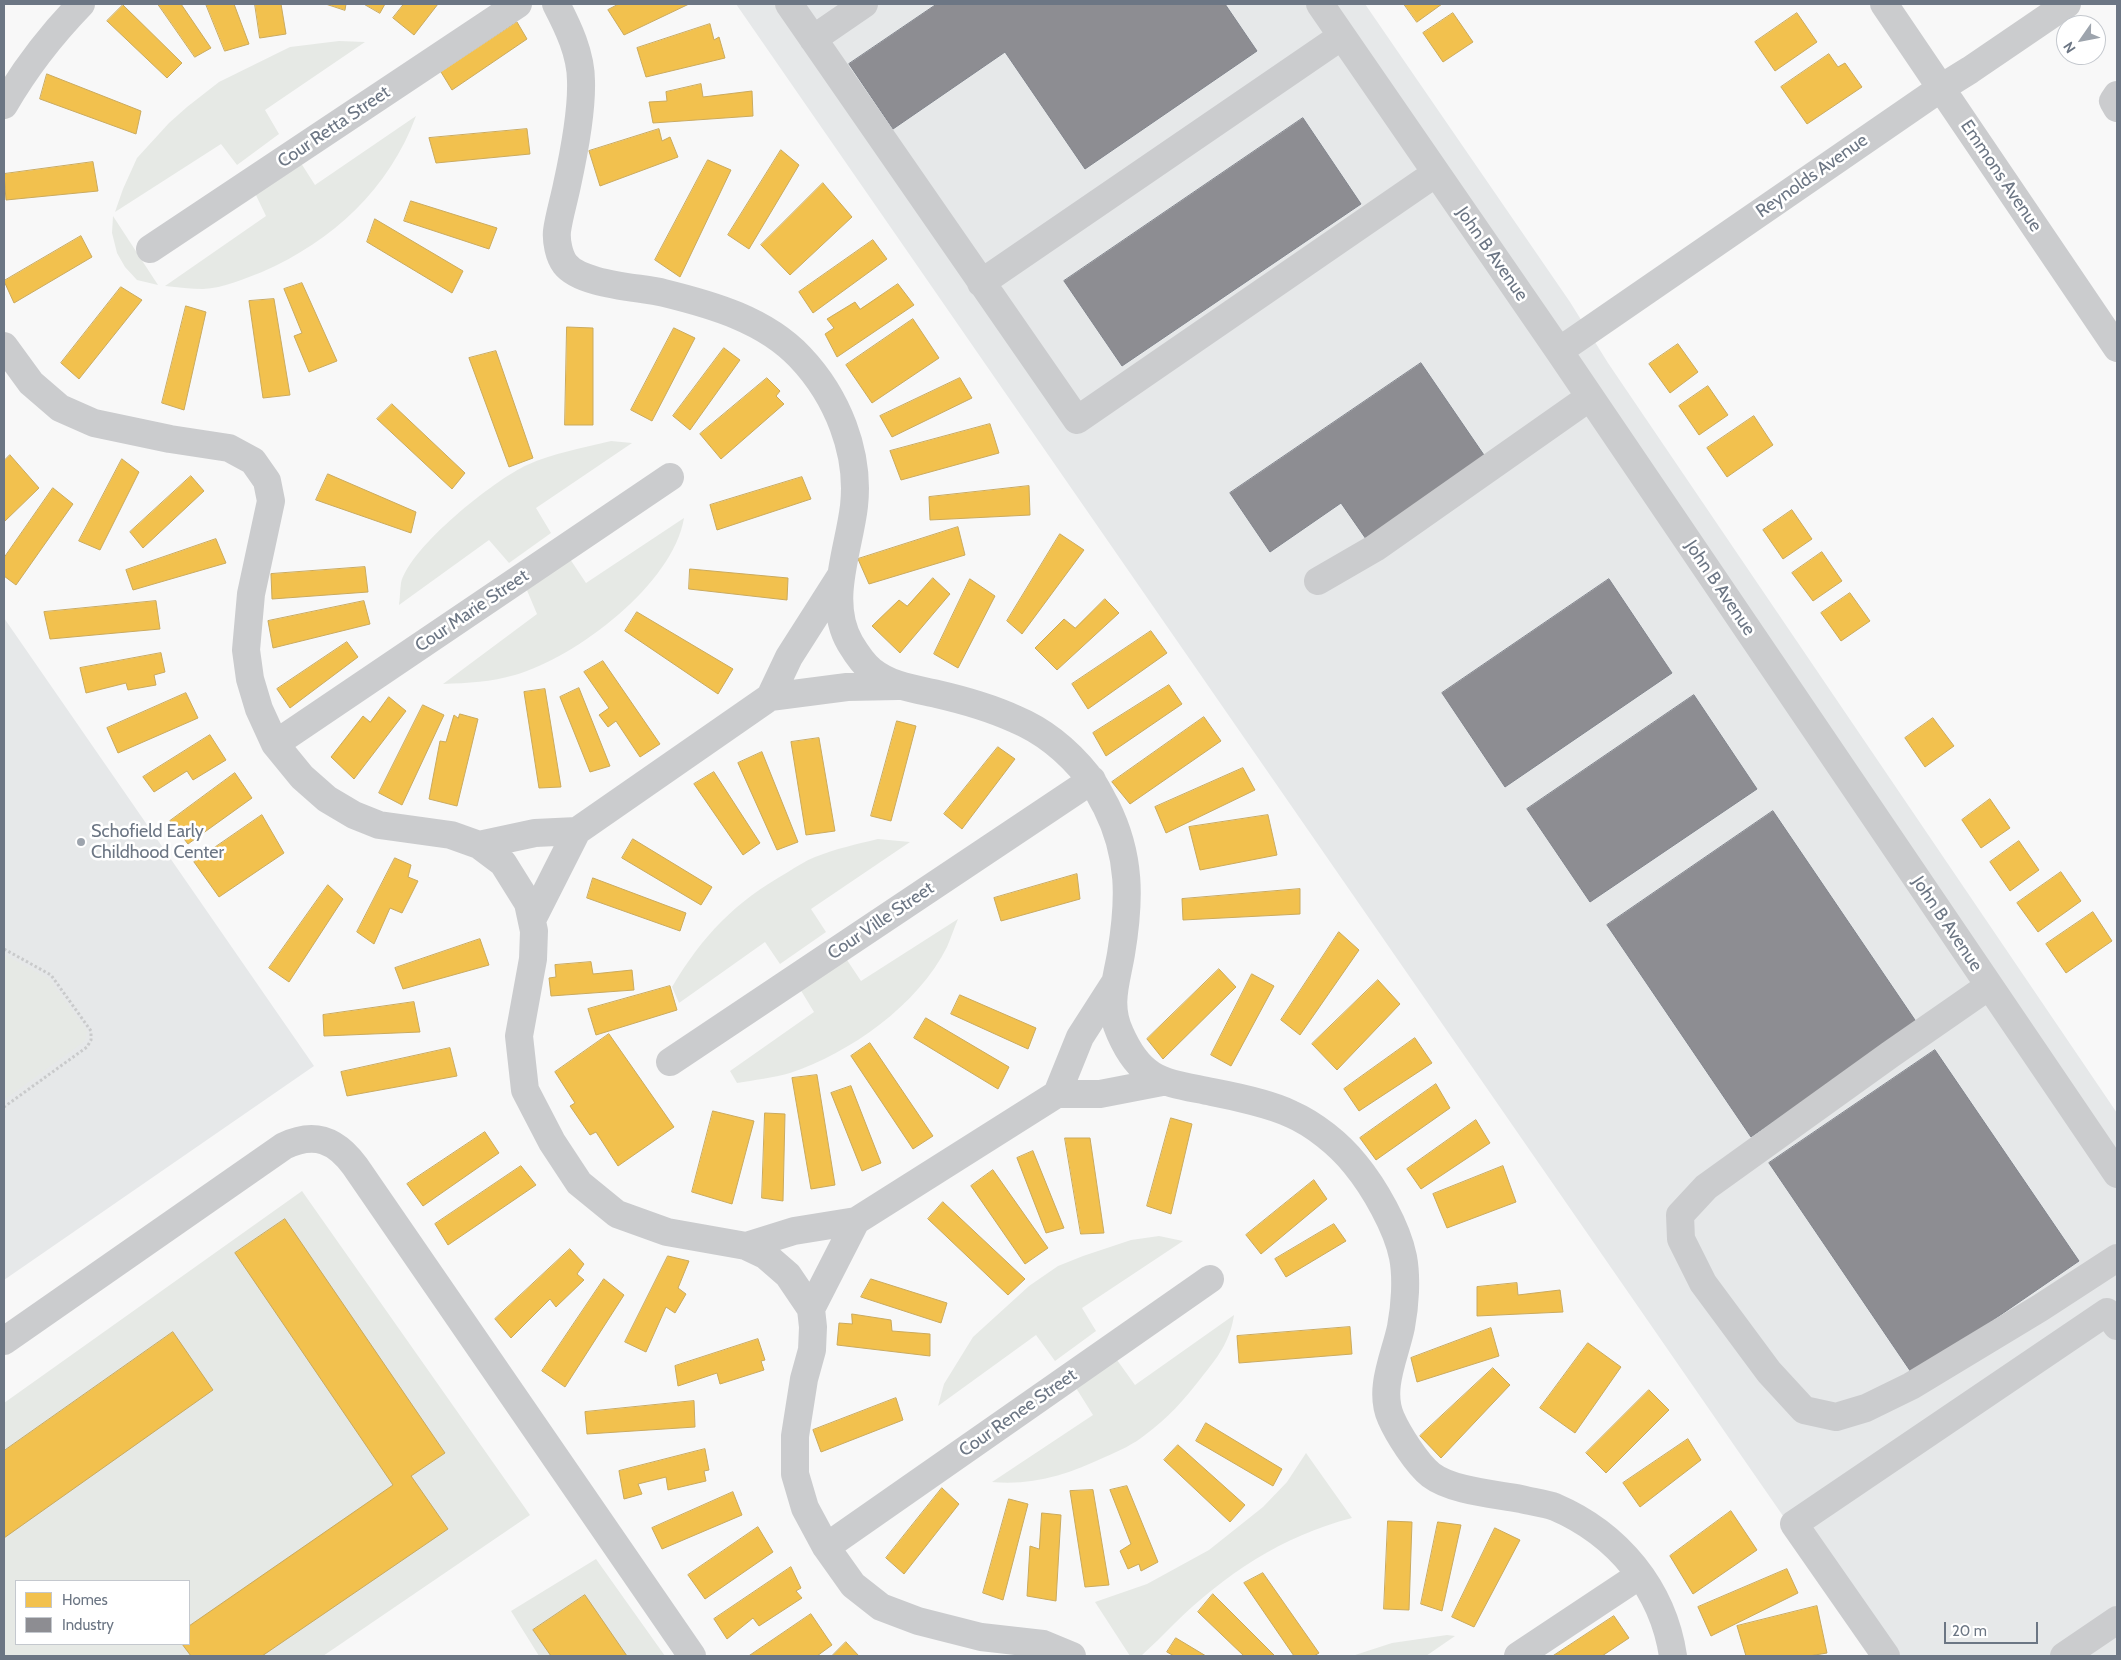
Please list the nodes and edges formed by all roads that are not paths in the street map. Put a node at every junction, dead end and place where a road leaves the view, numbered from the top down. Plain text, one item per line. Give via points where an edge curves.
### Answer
1 (81, 4) edge
2 (518, 4) edge
3 (556, 4) edge
4 (789, 4) edge
5 (864, 4) edge
6 (1320, 4) edge
7 (1884, 4) edge
8 (2067, 4) edge
9 (1342, 36) junction
10 (813, 39) junction
11 (1941, 88) junction
12 (2117, 95) edge
13 (4, 105) edge
14 (2117, 108) edge
15 (1436, 172) junction
16 (150, 249) dead end
17 (981, 283) junction
18 (4, 346) edge
19 (2117, 348) edge
20 (1559, 351) junction
21 (1590, 397) junction
22 (670, 477) dead end
23 (841, 575) junction
24 (1318, 581) dead end
25 (899, 686) junction
26 (770, 697) junction
27 (275, 744) junction
28 (1092, 780) junction
29 (577, 831) junction
30 (479, 845) junction
31 (532, 920) junction
32 (1116, 980) junction
33 (1989, 986) junction
34 (670, 1062) dead end
35 (1162, 1082) junction
36 (1057, 1094) junction
37 (2117, 1174) edge
38 (856, 1221) junction
39 (746, 1246) junction
40 (2117, 1258) edge
41 (1210, 1279) dead end
42 (811, 1309) junction
43 (2117, 1326) edge
44 (4, 1341) edge
45 (826, 1547) junction
46 (1640, 1574) junction
47 (2117, 1620) edge
48 (692, 1656) edge
49 (1072, 1656) edge
50 (1518, 1656) edge
51 (1673, 1656) edge
52 (1886, 1656) edge
53 (2064, 1656) edge

1 - 13 street via 52,34 22,73
2 - 16 street, Cour Retta Street
3 - 23 street via 574,44 581,78 574,151 556,236 562,262 575,273 592,280 666,294 744,317 772,333 798,355 823,386 838,413 853,460 854,505
4 - 10 street
5 - 10 street
6 - 9 street, John B Avenue
7 - 11 street, Emmons Avenue
8 - 11 street, Reynolds Avenue
9 - 15 street, John B Avenue
9 - 17 street
10 - 17 street
11 - 19 street, Emmons Avenue
11 - 20 street, Reynolds Avenue
12 - 14 street via 2113,100
15 - 17 street via 1077,420
15 - 20 street, John B Avenue
18 - 27 street via 31,383 60,408 94,423 229,448 253,461 267,481 271,502 251,594 246,650 259,709
20 - 21 street, John B Avenue
21 - 24 street via 1375,548
21 - 33 street, John B Avenue
22 - 27 street, Cour Marie Street
23 - 25 street via 839,608 844,631 854,650 871,670
23 - 26 street via 789,657
25 - 26 street via 847,687
25 - 28 street via 945,696 1012,717 1043,732
26 - 29 street
27 - 30 street via 302,777 327,799 354,815 379,825 451,835
28 - 32 street via 1116,827 1127,866 1128,903
28 - 34 street, Cour Ville Street
29 - 30 street via 535,833
29 - 31 street
30 - 31 street via 504,863 528,903
31 - 39 street via 533,959 519,1036 525,1090 552,1142 579,1183 617,1214 667,1232
32 - 35 street via 1112,1002 1116,1027 1128,1051 1144,1069
32 - 36 street via 1080,1037
33 - 37 street, John B Avenue
33 - 40 street via 1706,1187 1680,1215 1682,1239 1703,1283 1769,1372 1804,1410 1836,1417 1866,1408 1911,1386
35 - 36 street via 1100,1094
35 - 46 street via 1216,1092 1290,1113 1320,1131 1354,1162 1390,1217 1404,1258 1401,1326 1386,1400 1391,1419 1418,1460 1432,1476 1450,1485 1552,1506 1588,1525 1623,1552
36 - 38 street
38 - 39 street via 794,1231
38 - 42 street
39 - 42 street via 765,1255 788,1275
41 - 45 street, Cour Renee Street
42 - 45 street via 812,1350 795,1436 795,1474 805,1508
43 - 52 street via 2107,1312 1794,1524
44 - 48 street via 284,1146 310,1138 336,1145 355,1166
45 - 49 street via 853,1585 881,1607 918,1621 981,1637 1043,1644
46 - 50 street
46 - 51 street via 1661,1610 1670,1634
47 - 53 street

